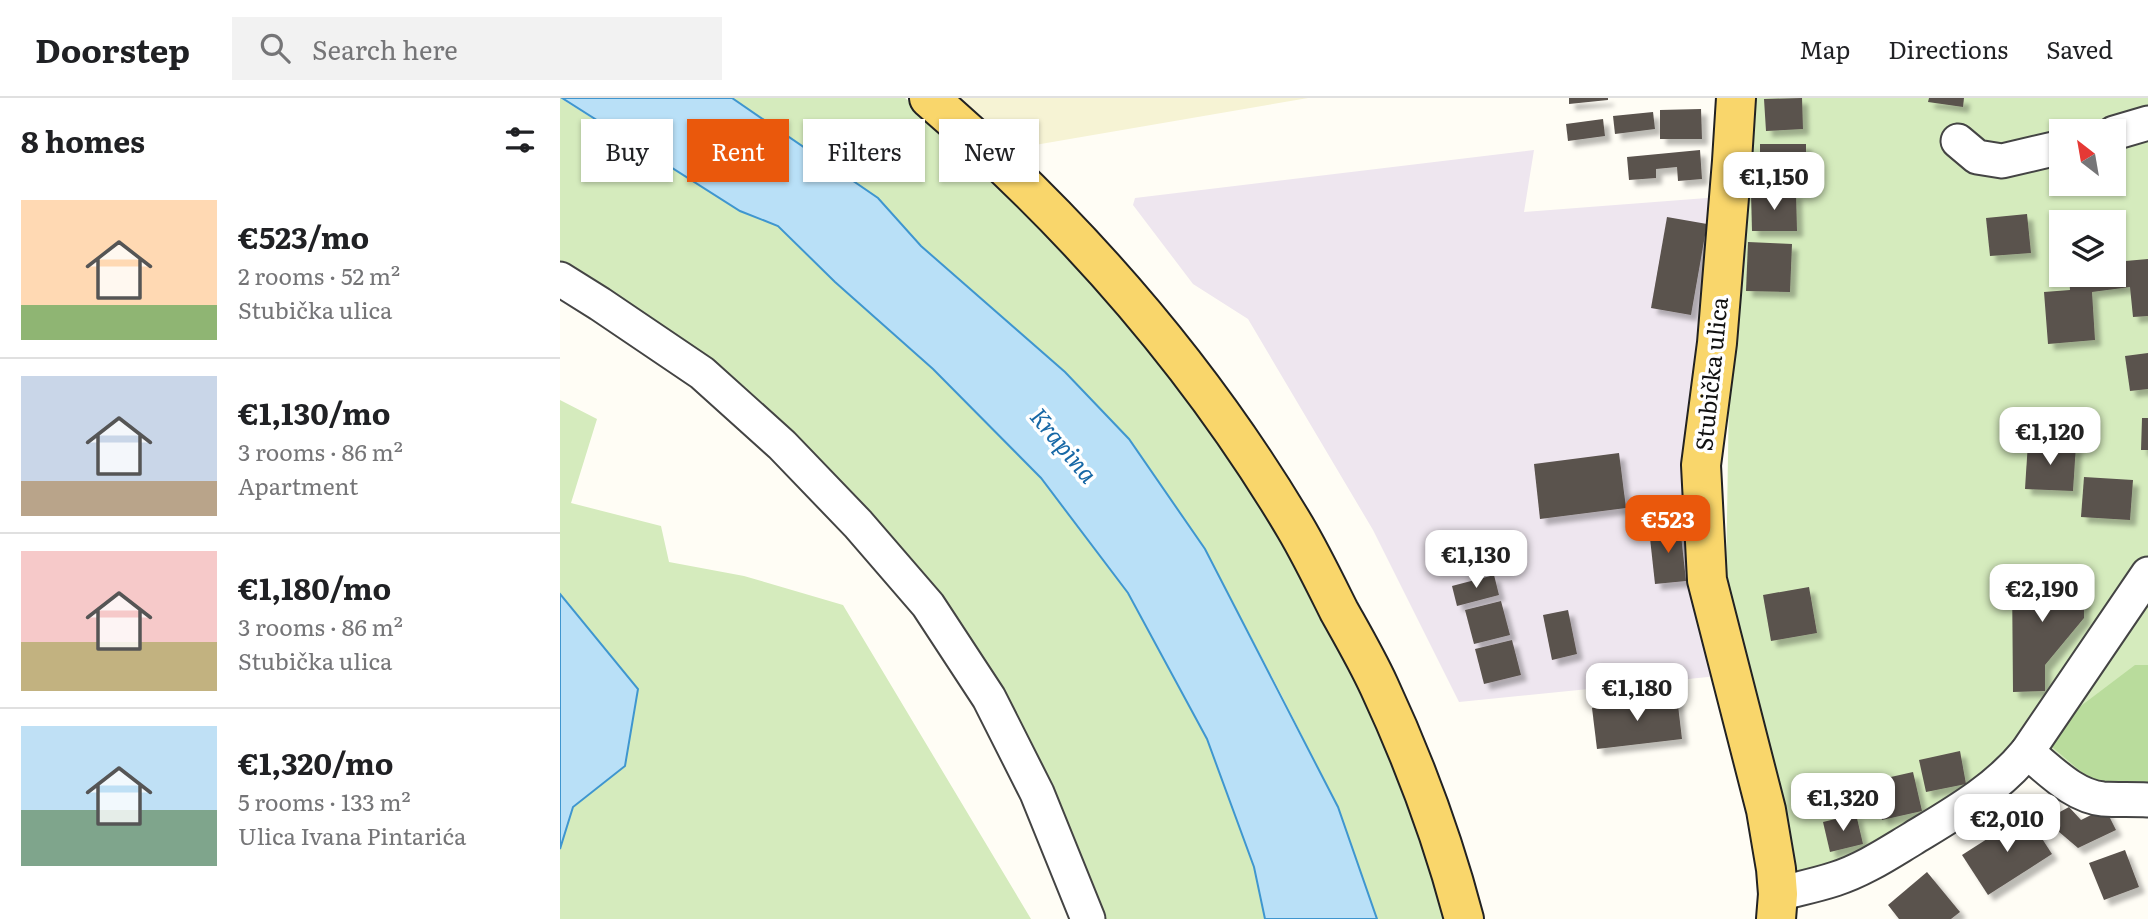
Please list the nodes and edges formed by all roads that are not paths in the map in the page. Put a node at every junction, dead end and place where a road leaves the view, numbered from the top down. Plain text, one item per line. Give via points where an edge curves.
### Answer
1 (929, 98) edge
2 (1736, 98) edge
3 (2148, 123) edge
4 (2126, 129) edge
5 (1958, 141) dead end
6 (2049, 151) edge
7 (560, 279) edge
8 (2148, 574) edge
9 (2027, 752) junction
10 (2148, 800) edge
11 (1777, 907) edge
12 (1088, 919) edge
13 (1464, 919) edge

1 - 13 main road via 1004,165 1129,295 1238,438 1295,527 1379,685 1422,787
2 - 11 main road, Stubička ulica via 1718,330 1701,465 1707,580 1766,810
3 - 4 street
5 - 6 street via 1977,157 2002,161
7 - 12 street via 712,382 782,445 928,605 989,698 1037,793
8 - 9 street
9 - 10 street via 2083,794
9 - 11 street via 1983,794 1890,852

